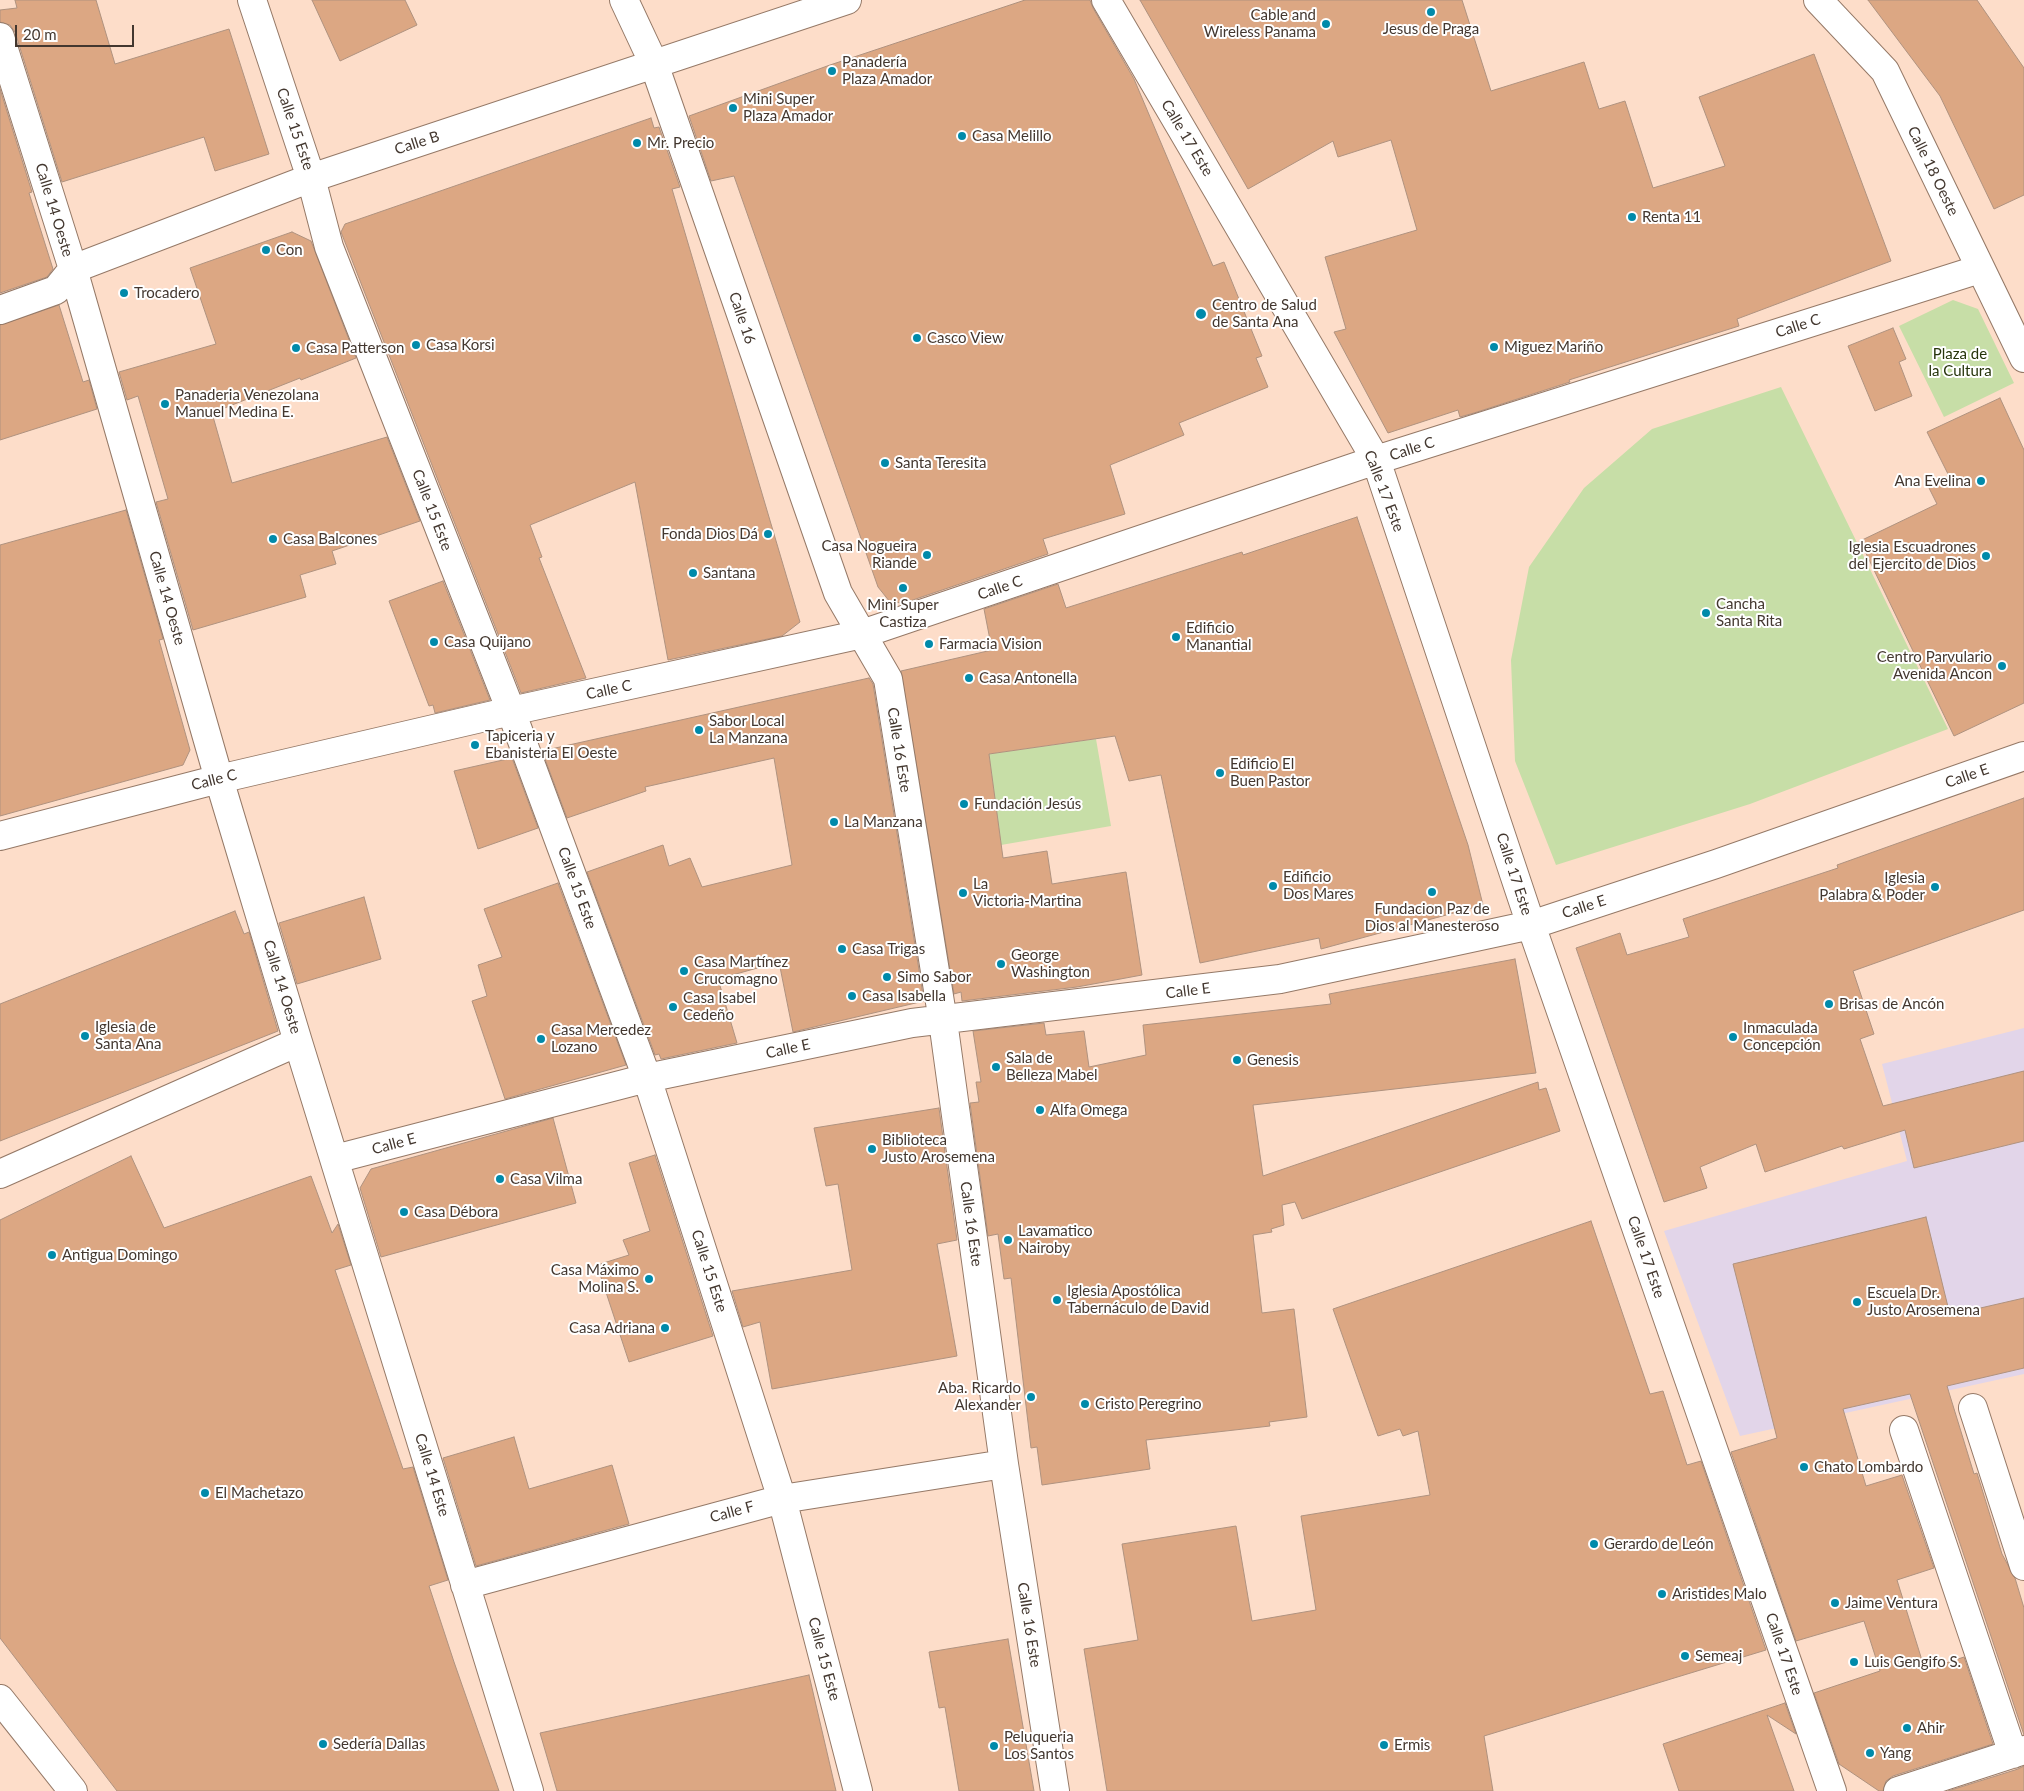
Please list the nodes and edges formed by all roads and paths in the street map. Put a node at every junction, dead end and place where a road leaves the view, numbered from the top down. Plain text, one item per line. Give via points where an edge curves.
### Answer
1 (252, 0) edge
2 (624, 0) edge
3 (847, 0) edge
4 (1106, 0) edge
5 (1818, 0) edge
6 (0, 37) edge
7 (654, 64) junction
8 (312, 178) junction
9 (73, 269) junction
10 (1980, 269) junction
11 (0, 310) edge
12 (2024, 358) edge
13 (1376, 460) junction
14 (862, 634) junction
15 (511, 711) junction
16 (2024, 756) edge
17 (219, 778) junction
18 (0, 836) edge
19 (1531, 925) junction
20 (943, 1021) junction
21 (298, 1042) junction
22 (647, 1078) junction
23 (335, 1159) junction
24 (0, 1174) edge
25 (1973, 1408) dead end
26 (1904, 1430) dead end
27 (1004, 1464) junction
28 (782, 1499) junction
29 (2024, 1566) edge
30 (465, 1585) junction
31 (0, 1699) edge
32 (2018, 1752) edge
33 (74, 1791) edge
34 (529, 1791) edge
35 (858, 1791) edge
36 (1054, 1791) edge
37 (1832, 1791) edge
38 (1898, 1791) edge

1 - 8 street, Calle 15 Este
2 - 7 street, Calle 16
3 - 7 street, Calle B
4 - 13 street, Calle 17 Este
5 - 10 street, Calle 18 Oeste via 1885,71
6 - 9 street, Calle 14 Oeste
7 - 8 street, Calle B
7 - 14 street, Calle 16 via 838,593
8 - 9 street, Calle B
8 - 15 street, Calle 15 Este via 329,247
9 - 11 street via 56,290
9 - 17 street, Calle 14 Oeste
10 - 12 street, Calle 18 Oeste
10 - 13 street, Calle C
13 - 14 street, Calle C
13 - 19 street, Calle 17 Este
14 - 15 street, Calle C
14 - 20 street, Calle 16 Este via 888,679
15 - 17 street, Calle C
15 - 22 street, Calle 15 Este
16 - 19 street, Calle E
17 - 18 street, Calle C
17 - 21 street, Calle 14 Oeste
19 - 20 street, Calle E via 1280,979
19 - 37 street, Calle 17 Este
20 - 22 street, Calle E via 912,1023
20 - 27 street, Calle 16 Este
21 - 23 street, Calle 14 Oeste
21 - 24 street
22 - 23 street, Calle E
22 - 28 street, Calle 15 Este
23 - 30 street, Calle 14 Este
25 - 29 street
26 - 32 street
27 - 28 street, Calle F
27 - 36 street, Calle 16 Este
28 - 30 street, Calle F
28 - 35 street, Calle 15 Este
30 - 34 street, Calle 14 Este
31 - 33 street
32 - 38 street

